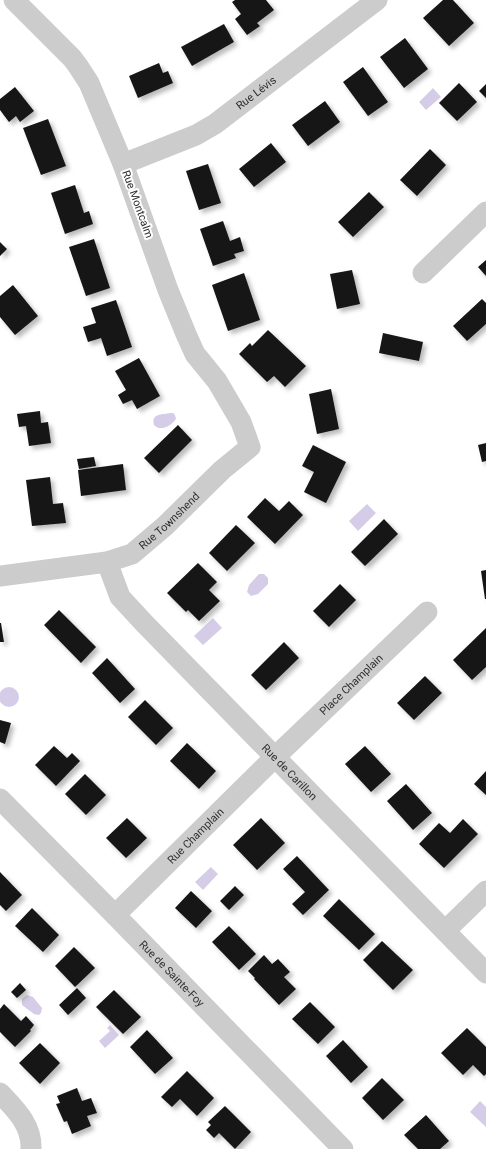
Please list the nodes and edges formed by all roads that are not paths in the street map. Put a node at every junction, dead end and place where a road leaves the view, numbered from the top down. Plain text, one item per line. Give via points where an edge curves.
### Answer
1 (14, 0) edge
2 (377, 0) edge
3 (123, 164) junction
4 (486, 212) edge
5 (423, 273) dead end
6 (241, 422) joint
7 (107, 562) junction
8 (0, 576) edge
9 (427, 612) dead end
10 (275, 757) junction
11 (0, 799) edge
12 (486, 891) edge
13 (115, 915) junction
14 (445, 931) junction
15 (486, 973) edge
16 (0, 1093) edge
17 (31, 1149) edge
18 (343, 1149) edge

1 - 3 street, Rue Montcalm via 72,58 84,74
2 - 3 street, Rue Lévis via 215,124 196,135
3 - 6 street, Rue Montcalm via 168,290 195,354 217,381
4 - 5 street
6 - 7 street, Rue Townshend via 250,447 132,554
7 - 8 street, Rue Townshend
7 - 10 street, Rue de Carillon via 120,597
9 - 10 street, Place Champlain
10 - 13 street, Rue Champlain
10 - 14 street, Rue de Carillon
11 - 13 street, Rue de Sainte-Foy
12 - 14 street
13 - 18 street, Rue de Sainte-Foy
14 - 15 street, Rue de Carillon
16 - 17 street via 24,1120 29,1132

